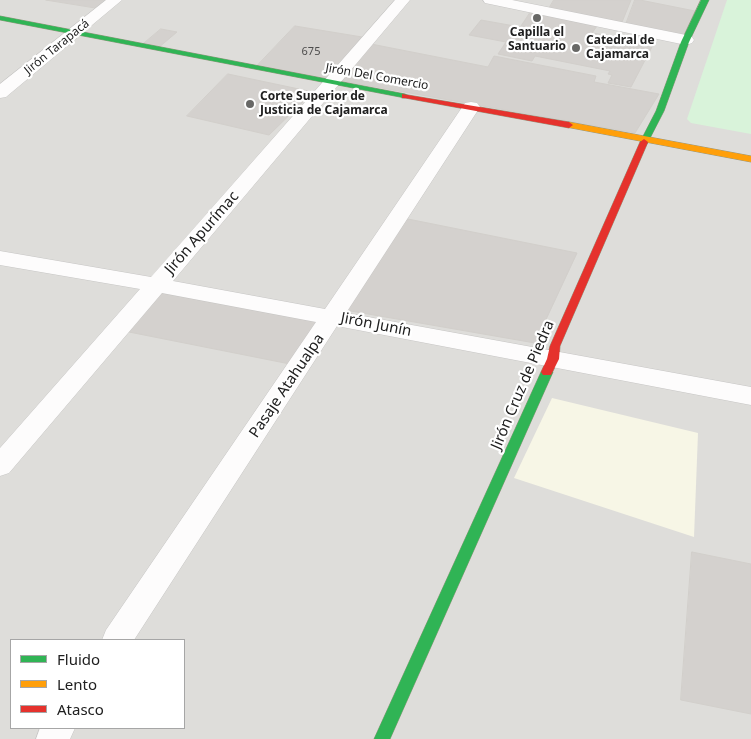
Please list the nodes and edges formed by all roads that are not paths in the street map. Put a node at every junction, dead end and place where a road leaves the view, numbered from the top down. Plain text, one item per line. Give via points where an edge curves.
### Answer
1 (115, 0) edge
2 (403, 0) edge
3 (490, 0) edge
4 (705, 0) edge
5 (0, 18) edge
6 (74, 33) junction
7 (686, 40) junction
8 (331, 84) junction
9 (0, 93) edge
10 (471, 107) junction
11 (645, 139) junction
12 (751, 159) edge
13 (0, 258) edge
14 (158, 285) junction
15 (333, 317) junction
16 (553, 359) junction
17 (751, 396) edge
18 (0, 466) edge
19 (119, 639) edge
20 (382, 739) edge

1 - 6 street, Jirón Tarapacá
2 - 8 street, Jirón Apurímac
3 - 7 street
4 - 7 street, Jirón Cruz de Piedra
5 - 6 street, Jirón Del Comercio
6 - 8 street, Jirón Del Comercio
6 - 9 street, Jirón Tarapacá
7 - 11 street, Jirón Cruz de Piedra via 660,111
8 - 10 street, Jirón Del Comercio
8 - 14 street, Jirón Apurímac
10 - 11 street, Jirón Del Comercio
10 - 15 street, Pasaje Atahualpa
11 - 12 street, Jirón Del Comercio
11 - 16 street, Jirón Cruz de Piedra via 555,346
13 - 14 street, Jirón Junín
14 - 15 street, Jirón Junín
14 - 18 street, Jirón Apurímac
15 - 16 street, Jirón Junín
15 - 19 street, Pasaje Atahualpa
16 - 17 street, Jirón Junín
16 - 20 street, Jirón Cruz de Piedra

